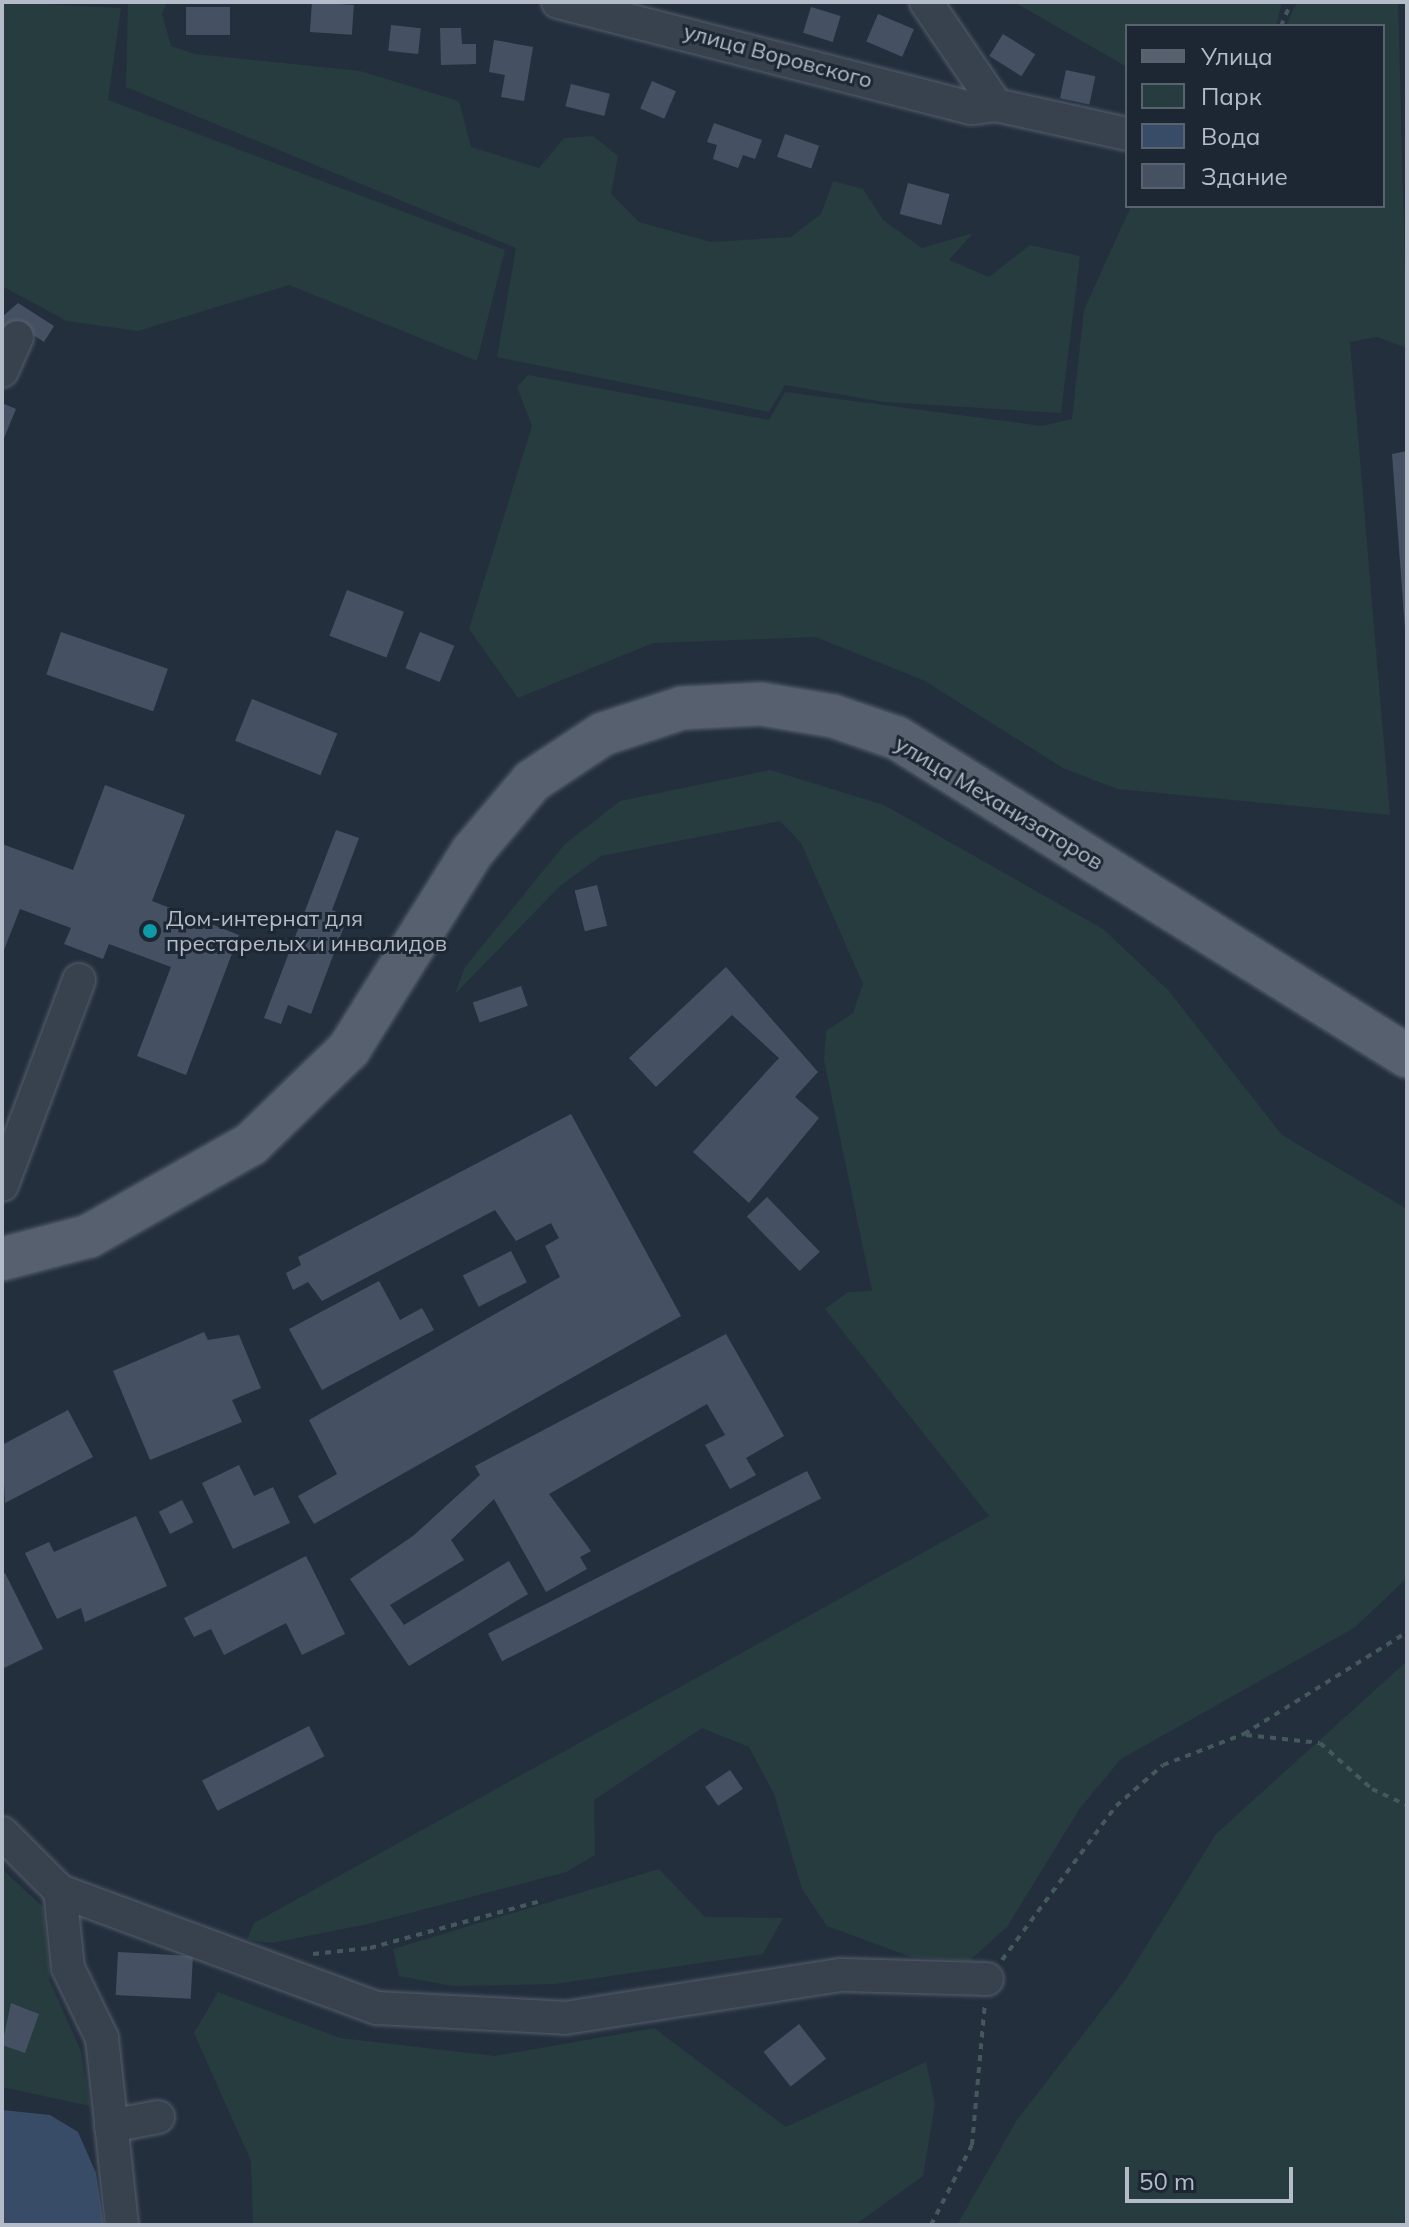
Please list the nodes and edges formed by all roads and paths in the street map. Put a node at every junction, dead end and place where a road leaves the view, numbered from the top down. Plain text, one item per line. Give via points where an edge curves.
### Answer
1 (558, 2) edge
2 (926, 2) edge
3 (1291, 2) edge
4 (1282, 24) edge
5 (996, 105) junction
6 (1125, 134) edge
7 (17, 337) dead end
8 (2, 371) edge
9 (79, 980) dead end
10 (1407, 1056) edge
11 (2, 1185) edge
12 (2, 1259) edge
13 (1407, 1632) edge
14 (1244, 1734) junction
15 (1407, 1805) edge
16 (2, 1833) edge
17 (60, 1891) junction
18 (544, 1900) dead end
19 (299, 1956) dead end
20 (987, 1979) junction
21 (158, 2117) dead end
22 (111, 2126) junction
23 (122, 2225) edge
24 (931, 2225) edge

1 - 5 street, улица Воровского via 972,108
2 - 5 street
3 - 4 path
5 - 6 street, улица Воровского
7 - 8 street
9 - 11 street
10 - 12 main road, улица Механизаторов via 897,738 833,716 761,704 682,708 603,734 532,781 472,852 349,1049 251,1144 89,1236
13 - 14 path
14 - 15 path via 1320,1743 1372,1789
14 - 20 path via 1163,1765 1116,1806
16 - 17 street
17 - 20 street via 377,2008 565,2018 841,1975
17 - 22 street via 68,1968 102,2038
18 - 19 path via 370,1948
20 - 24 path via 972,2145
21 - 22 street
22 - 23 street

